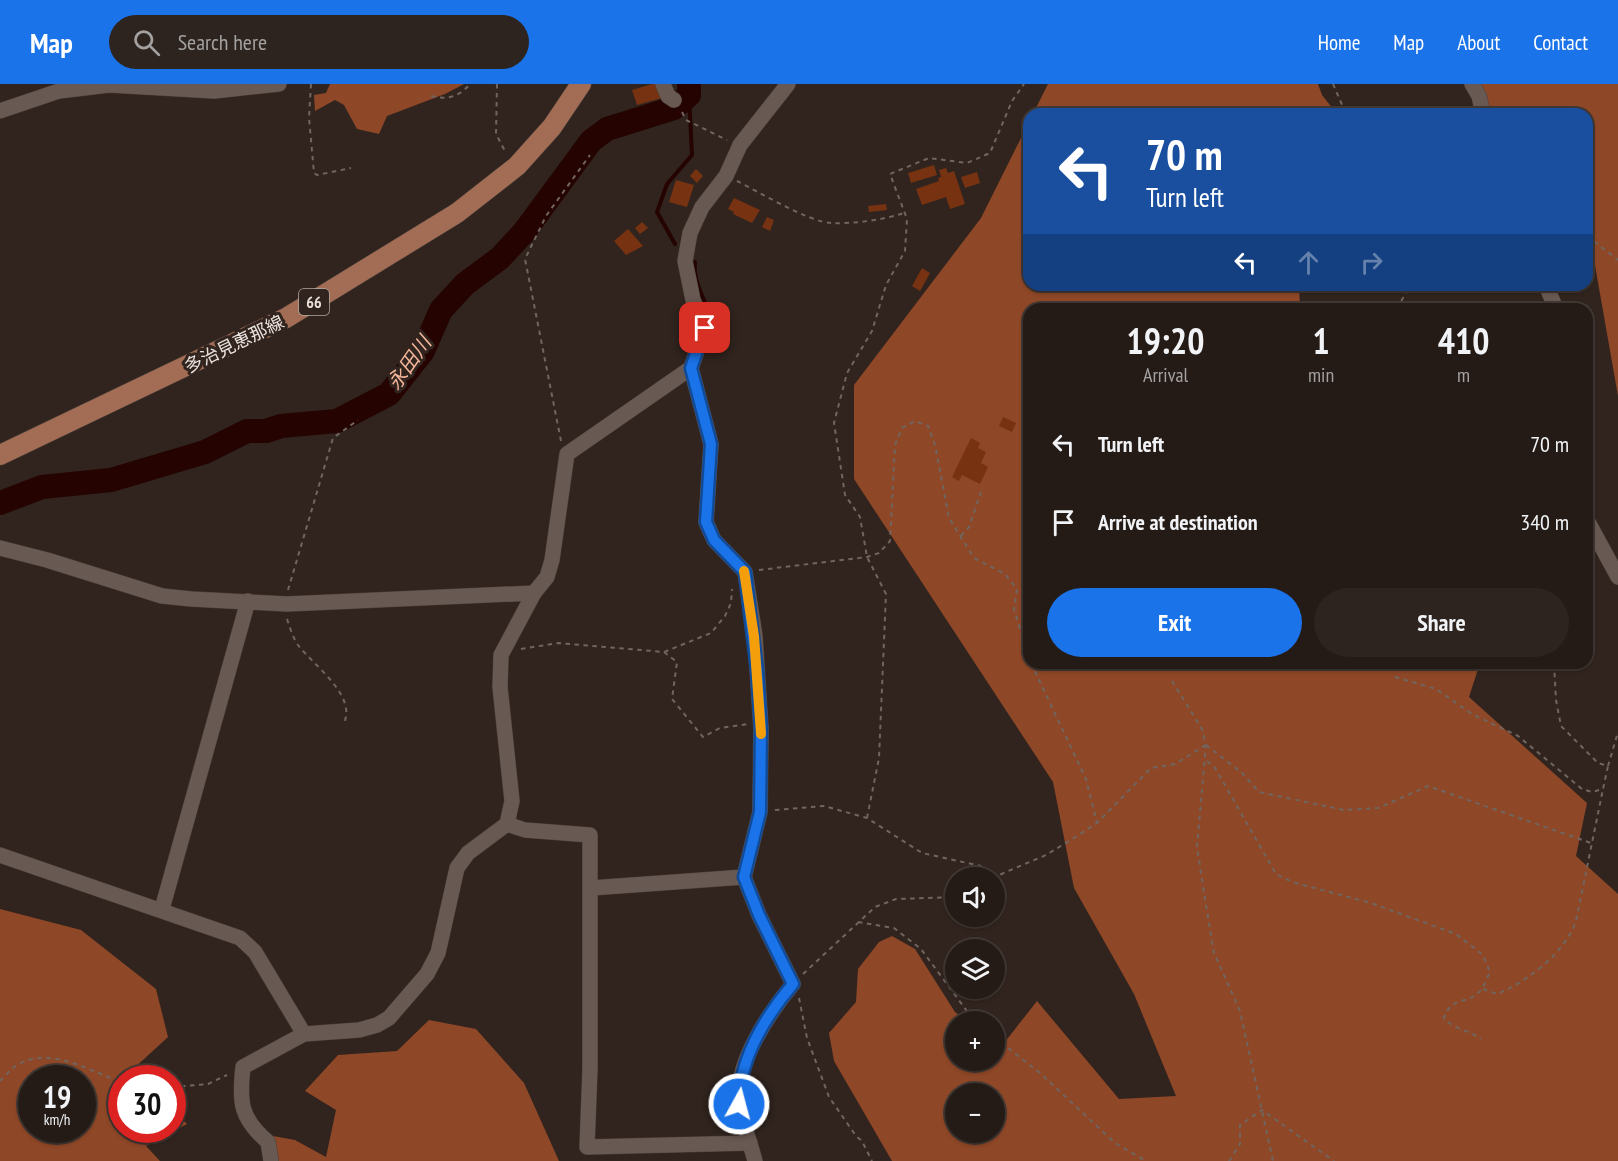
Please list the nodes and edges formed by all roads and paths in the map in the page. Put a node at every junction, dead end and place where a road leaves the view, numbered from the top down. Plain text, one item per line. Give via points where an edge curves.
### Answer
1 (279, 84) edge
2 (311, 84) edge
3 (470, 84) edge
4 (497, 84) edge
5 (581, 84) edge
6 (663, 84) edge
7 (788, 84) edge
8 (1024, 84) edge
9 (1333, 84) edge
10 (1472, 84) edge
11 (431, 96) dead end
12 (678, 106) joint
13 (1343, 108) edge
14 (1482, 108) edge
15 (0, 111) edge
16 (740, 146) junction
17 (590, 154) dead end
18 (517, 166) junction
19 (351, 168) dead end
20 (726, 176) junction
21 (904, 213) junction
22 (1593, 241) edge
23 (1618, 261) edge
24 (691, 368) junction
25 (358, 420) dead end
26 (567, 454) junction
27 (0, 455) edge
28 (981, 492) dead end
29 (1593, 531) edge
30 (961, 536) junction
31 (0, 548) edge
32 (867, 557) junction
33 (745, 576) junction
34 (1618, 577) edge
35 (534, 593) junction
36 (248, 601) junction
37 (285, 603) junction
38 (1023, 638) edge
39 (507, 643) junction
40 (664, 652) junction
41 (1034, 669) edge
42 (1554, 669) edge
43 (1395, 677) dead end
44 (1172, 681) dead end
45 (344, 723) dead end
46 (760, 723) junction
47 (1618, 732) edge
48 (1206, 745) junction
49 (1206, 760) junction
50 (1608, 766) junction
51 (1603, 789) junction
52 (760, 812) junction
53 (867, 818) junction
54 (1097, 823) junction
55 (507, 824) junction
56 (1591, 843) junction
57 (0, 855) edge
58 (981, 867) edge
59 (1005, 872) edge
60 (744, 877) junction
61 (591, 888) junction
62 (945, 897) edge
63 (162, 909) junction
64 (858, 922) junction
65 (793, 984) junction
66 (1483, 989) junction
67 (967, 1011) edge
68 (304, 1034) junction
69 (1481, 1039) dead end
70 (1005, 1046) edge
71 (243, 1067) junction
72 (108, 1076) edge
73 (0, 1081) edge
74 (186, 1085) edge
75 (1263, 1110) junction
76 (750, 1143) junction
77 (271, 1161) edge
78 (755, 1161) edge
79 (872, 1161) edge
80 (1146, 1161) edge
81 (1229, 1161) edge
82 (1273, 1161) edge
83 (1334, 1161) edge

1 - 15 street via 214,91 109,85 59,91
2 - 19 path via 309,127 314,173
3 - 11 path via 456,96
4 - 18 path via 496,134
5 - 18 main road, 多治見恵那線 / 66 via 552,127
6 - 12 street
7 - 16 street
8 - 21 path via 1012,101 990,153 967,164 929,158 890,174
9 - 13 path
10 - 14 street
12 - 16 path via 686,120
16 - 20 street
17 - 26 path via 546,216 525,259 561,441
18 - 27 main road, 多治見恵那線 / 66 via 457,213 286,318
20 - 21 path via 830,223
20 - 24 street via 702,207 686,252 693,300 705,328
21 - 32 path via 905,251 886,285 872,331 847,373 834,423 845,495 860,517
22 - 23 path
24 - 26 street
24 - 33 street via 711,444 706,522 714,540
25 - 37 path via 333,438
26 - 35 street via 552,560 547,578
28 - 30 path via 969,527
29 - 34 street
30 - 32 path via 949,518 928,426 915,421 902,428 895,445 890,541 879,553
30 - 38 path via 974,558 1005,574 1017,589 1014,609
31 - 36 street via 162,596
32 - 33 path
32 - 53 path via 886,594 879,758
33 - 40 path via 730,591 731,603 711,633
33 - 46 street
35 - 37 street
35 - 39 street
36 - 37 street
36 - 63 street
37 - 45 path via 297,644 341,697
39 - 40 path via 522,649 558,644
39 - 55 street via 501,655 500,687 512,801
40 - 46 path via 677,662 672,699 703,737 720,728
41 - 54 path via 1086,779
42 - 50 path via 1561,726 1598,763
43 - 51 path via 1436,689 1473,714 1518,736 1582,789
44 - 48 path via 1202,729
46 - 52 street
47 - 50 path
48 - 49 path
48 - 54 path via 1175,764 1151,768
48 - 56 path via 1242,773 1258,792 1360,811 1378,808 1428,786
49 - 66 path via 1215,768 1276,874 1456,934 1482,955 1490,972
49 - 75 path via 1197,847 1206,905 1214,953 1240,1011
50 - 51 path
51 - 56 path
52 - 53 path via 824,806
52 - 60 street
53 - 58 path via 922,853
54 - 59 path via 1046,855
55 - 61 street via 525,830 590,835
55 - 68 street via 468,853 457,868 438,953 428,974 400,1007 377,1025
56 - 66 path via 1570,938 1561,950 1507,990 1497,994
57 - 63 street
60 - 61 street
60 - 65 street
61 - 76 street via 587,1147
62 - 64 path via 896,899 875,907
63 - 68 street via 224,930 248,943
64 - 65 path
64 - 67 path via 894,928 921,949
65 - 76 street via 772,1009 748,1057 739,1090
65 - 79 path via 807,1038 829,1097
66 - 69 path via 1472,999 1447,1008 1444,1018 1450,1026
68 - 71 street
70 - 80 path via 1115,1143
71 - 74 path via 208,1084
71 - 77 street via 239,1098 251,1128 268,1142
72 - 73 path via 56,1059 17,1065
75 - 81 path via 1240,1125 1240,1144
75 - 82 path
75 - 83 path
76 - 78 street

